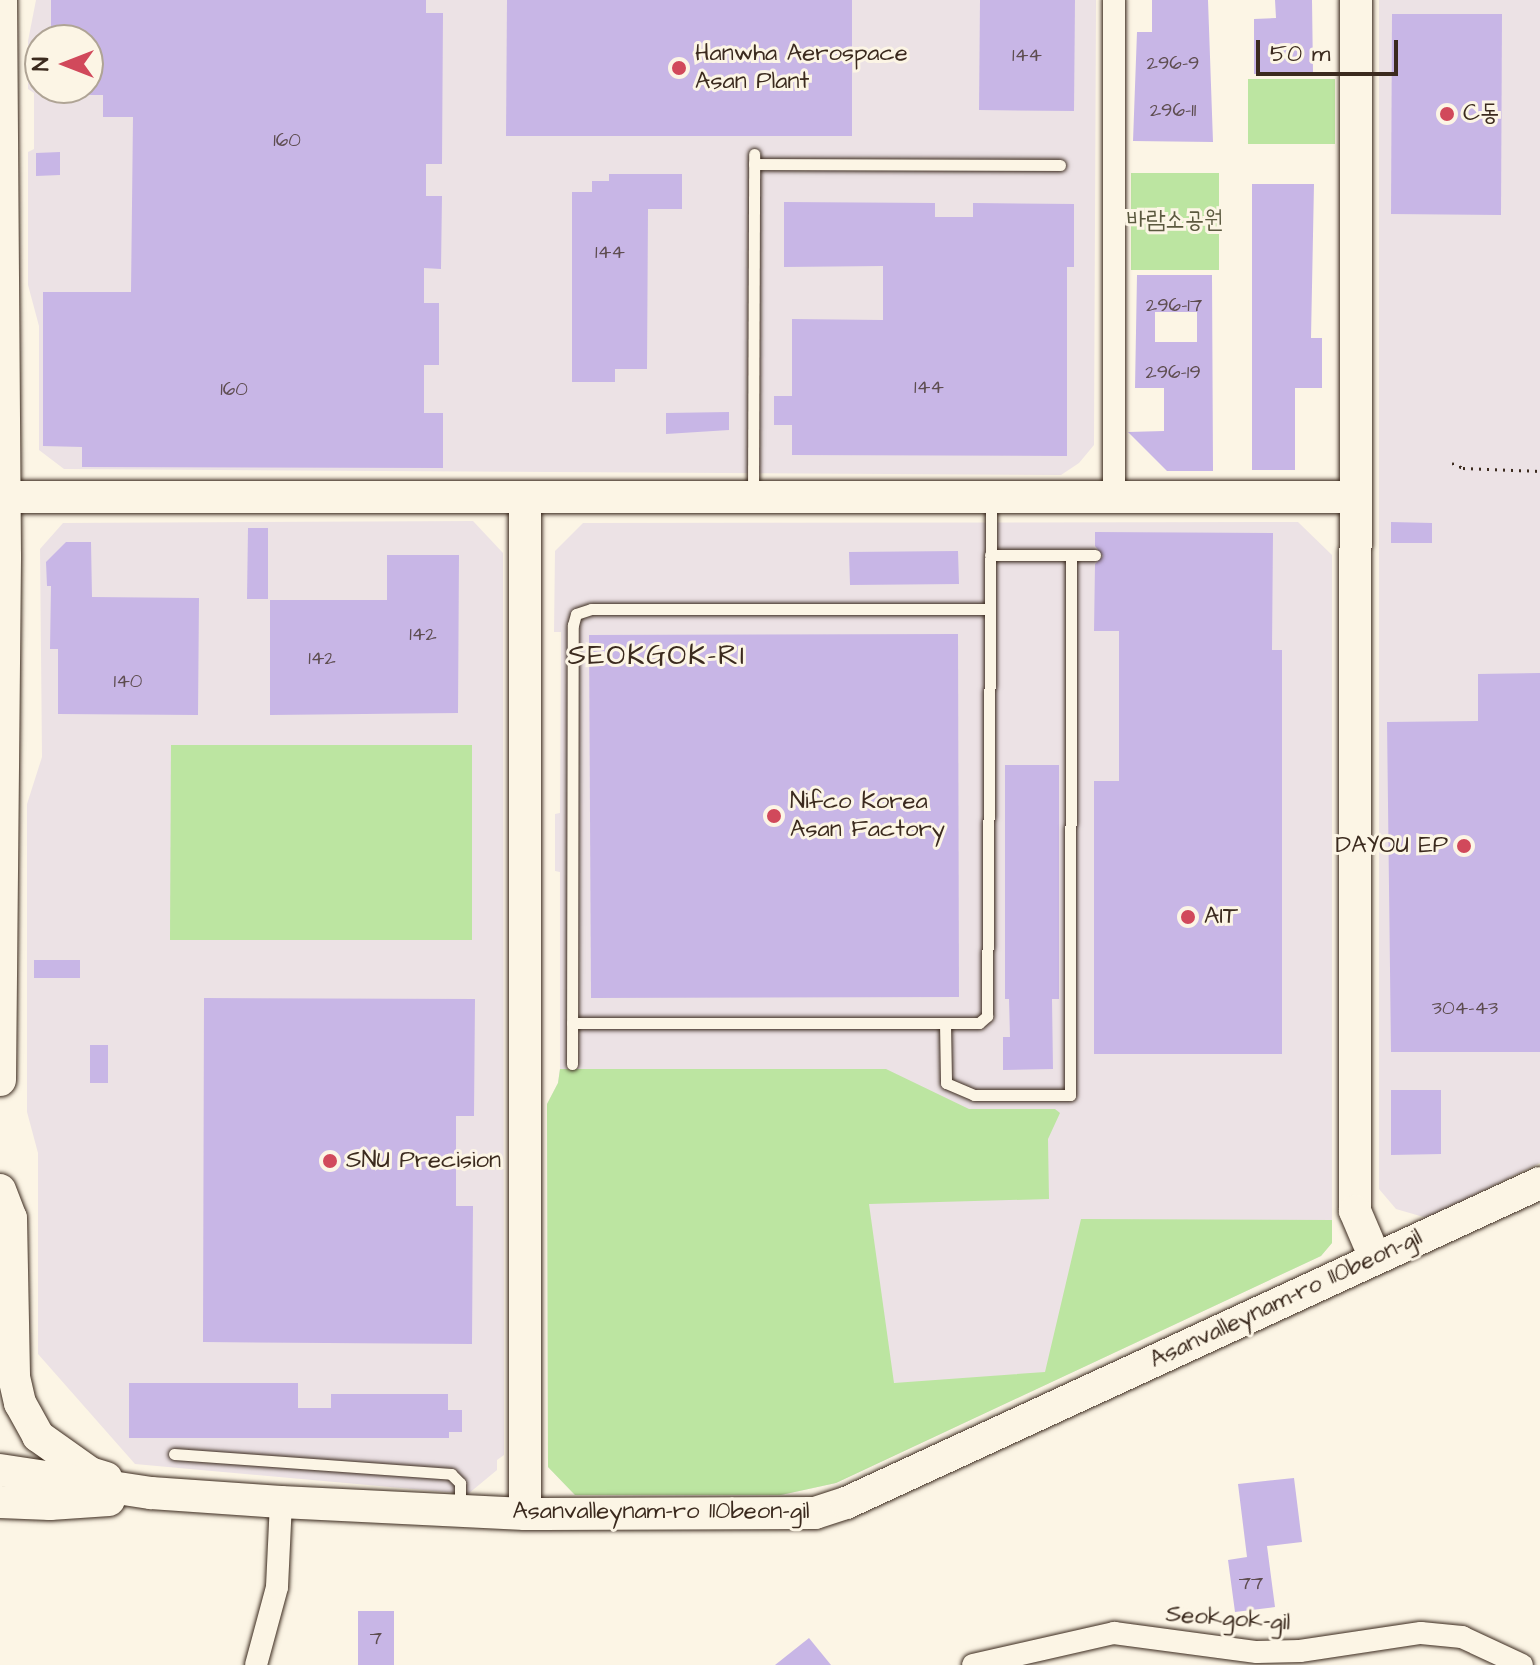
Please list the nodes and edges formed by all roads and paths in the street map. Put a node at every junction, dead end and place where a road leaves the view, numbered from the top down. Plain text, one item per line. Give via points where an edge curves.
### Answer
1 (1, 0) edge
2 (1114, 0) edge
3 (1356, 0) edge
4 (1060, 165) dead end
5 (1452, 463) dead end
6 (1540, 471) edge
7 (2, 497) edge
8 (525, 497) junction
9 (753, 497) junction
10 (991, 497) junction
11 (1114, 497) junction
12 (1356, 497) junction
13 (990, 555) junction
14 (1071, 555) junction
15 (1095, 555) dead end
16 (990, 609) junction
17 (572, 1023) junction
18 (945, 1023) junction
19 (572, 1064) dead end
20 (0, 1071) edge
21 (0, 1080) edge
22 (1540, 1183) edge
23 (0, 1190) edge
24 (1375, 1258) junction
25 (174, 1454) dead end
26 (0, 1470) edge
27 (151, 1493) junction
28 (460, 1497) dead end
29 (0, 1502) edge
30 (281, 1502) junction
31 (525, 1514) junction
32 (256, 1665) edge
33 (973, 1665) edge
34 (1522, 1665) edge

1 - 7 street
2 - 11 street
3 - 12 street
4 - 9 lane via 754,159
5 - 6 path
7 - 8 street
7 - 20 street
8 - 9 street
8 - 31 street
9 - 10 street
10 - 11 street
10 - 13 lane
11 - 12 street
12 - 24 street via 1355,1211
13 - 14 lane
13 - 16 lane
14 - 15 lane
14 - 18 lane via 1070,1095 974,1095 946,1083
16 - 17 lane via 591,609 576,614
16 - 18 lane via 989,1011 979,1023
17 - 18 lane
17 - 19 lane
20 - 21 street
22 - 24 street, Asanvalleynam-ro 110beon-gil
23 - 27 street via 11,1218 14,1377 20,1403 38,1436 90,1473
24 - 31 street, Asanvalleynam-ro 110beon-gil via 815,1513
25 - 28 lane via 451,1474 460,1483
26 - 27 street, Asanvalleynam-ro 110beon-gil
27 - 29 street via 99,1502
27 - 30 street, Asanvalleynam-ro 110beon-gil
30 - 31 street, Asanvalleynam-ro 110beon-gil
30 - 32 street via 277,1587
33 - 34 street, Seokgok-gil via 1114,1633 1257,1652 1421,1633 1462,1637

